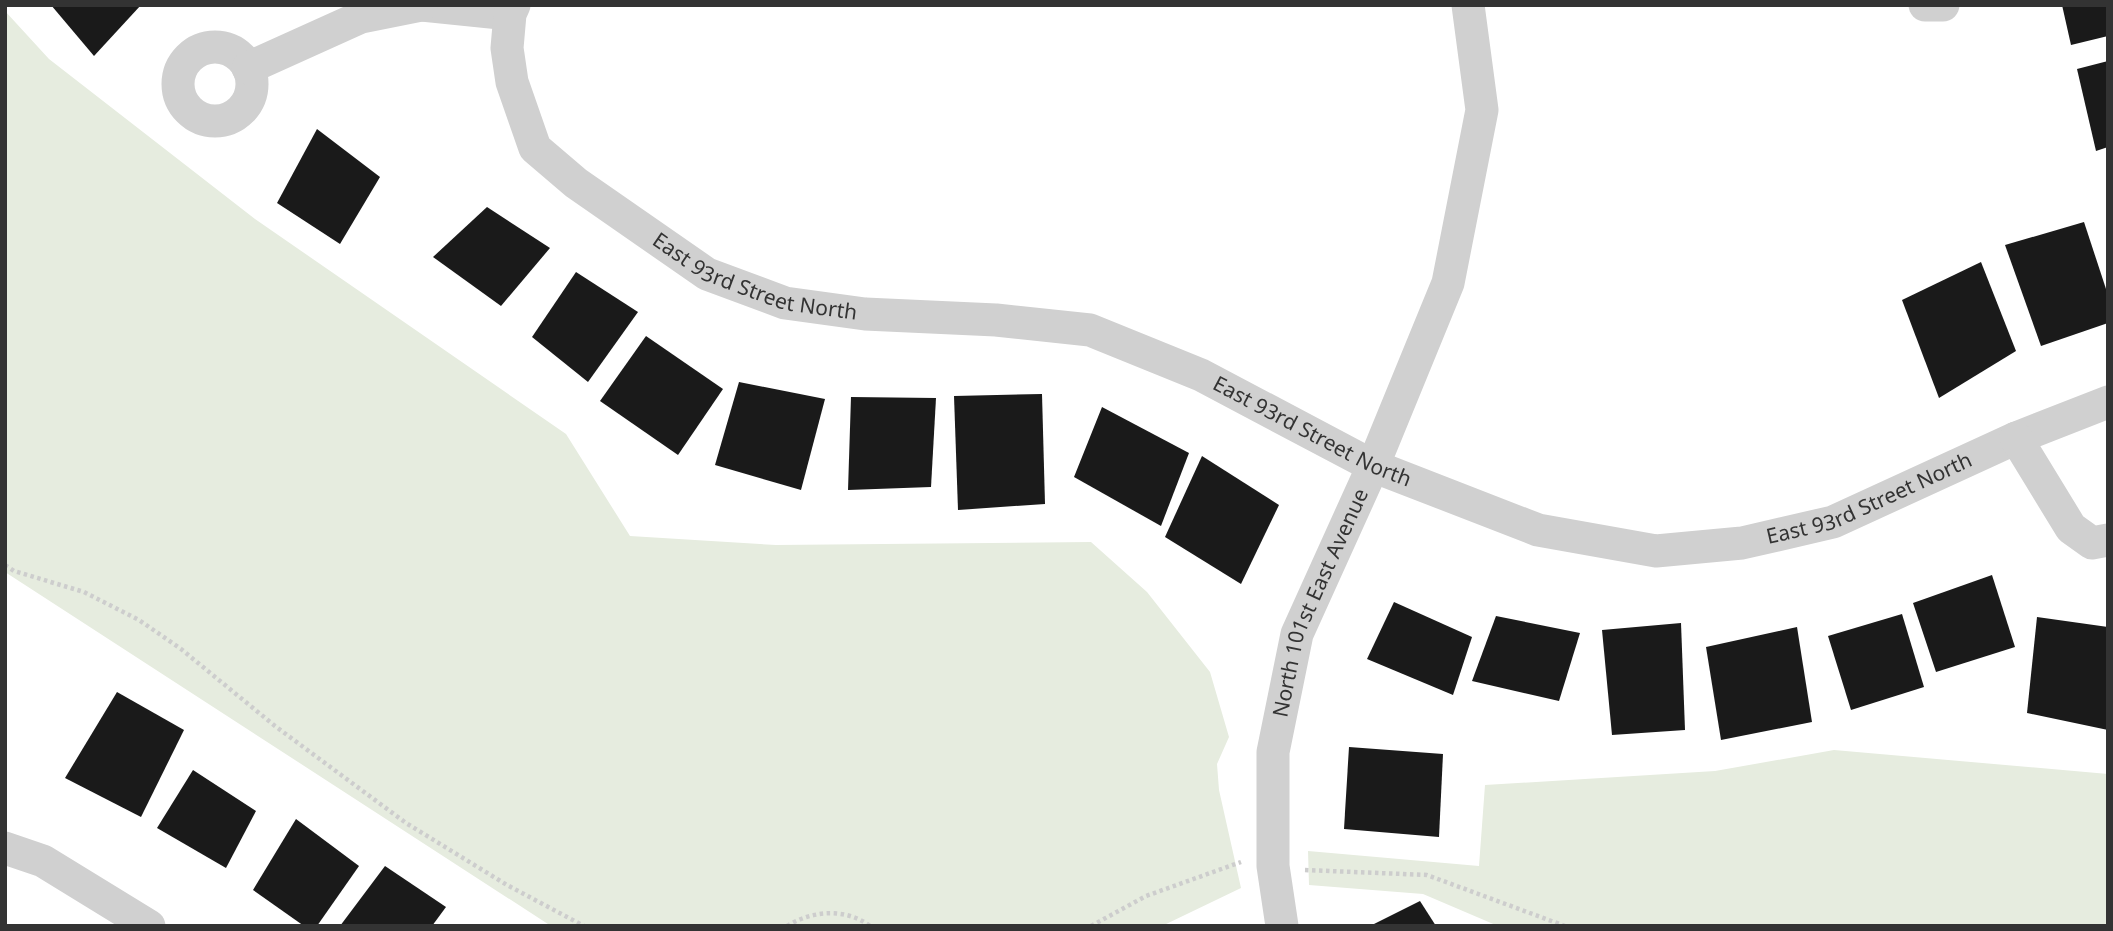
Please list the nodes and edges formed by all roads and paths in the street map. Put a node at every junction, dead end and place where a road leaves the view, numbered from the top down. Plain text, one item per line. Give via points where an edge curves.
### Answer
1 (422, 5) edge
2 (1468, 5) edge
3 (1925, 5) edge
4 (1944, 5) edge
5 (512, 10) edge
6 (248, 68) dead end
7 (2108, 402) edge
8 (2017, 438) junction
9 (1373, 466) junction
10 (2108, 540) edge
11 (5, 565) edge
12 (5, 848) edge
13 (1273, 866) junction
14 (149, 926) edge
15 (583, 926) edge
16 (787, 926) edge
17 (870, 926) edge
18 (1091, 926) edge
19 (1282, 926) edge
20 (1565, 926) edge

1 - 5 street
1 - 6 street via 361,17
2 - 9 street, North 101st East Avenue via 1482,110 1448,284
3 - 4 street
5 - 9 street, East 93rd Street North via 507,48 512,82 535,148 576,183 707,274 785,303 865,314 1090,330 1201,375
7 - 8 street, East 93rd Street North
8 - 9 street, East 93rd Street North via 1833,522 1742,543 1656,551 1538,530
8 - 10 street via 2071,528 2092,543
9 - 13 street, North 101st East Avenue via 1297,634 1273,751
11 - 15 path via 83,592 139,620 406,823
12 - 14 street via 43,860
13 - 18 path via 1245,861 1197,876
13 - 19 street, North 101st East Avenue
13 - 20 path via 1427,875
16 - 17 path via 821,914 854,914

